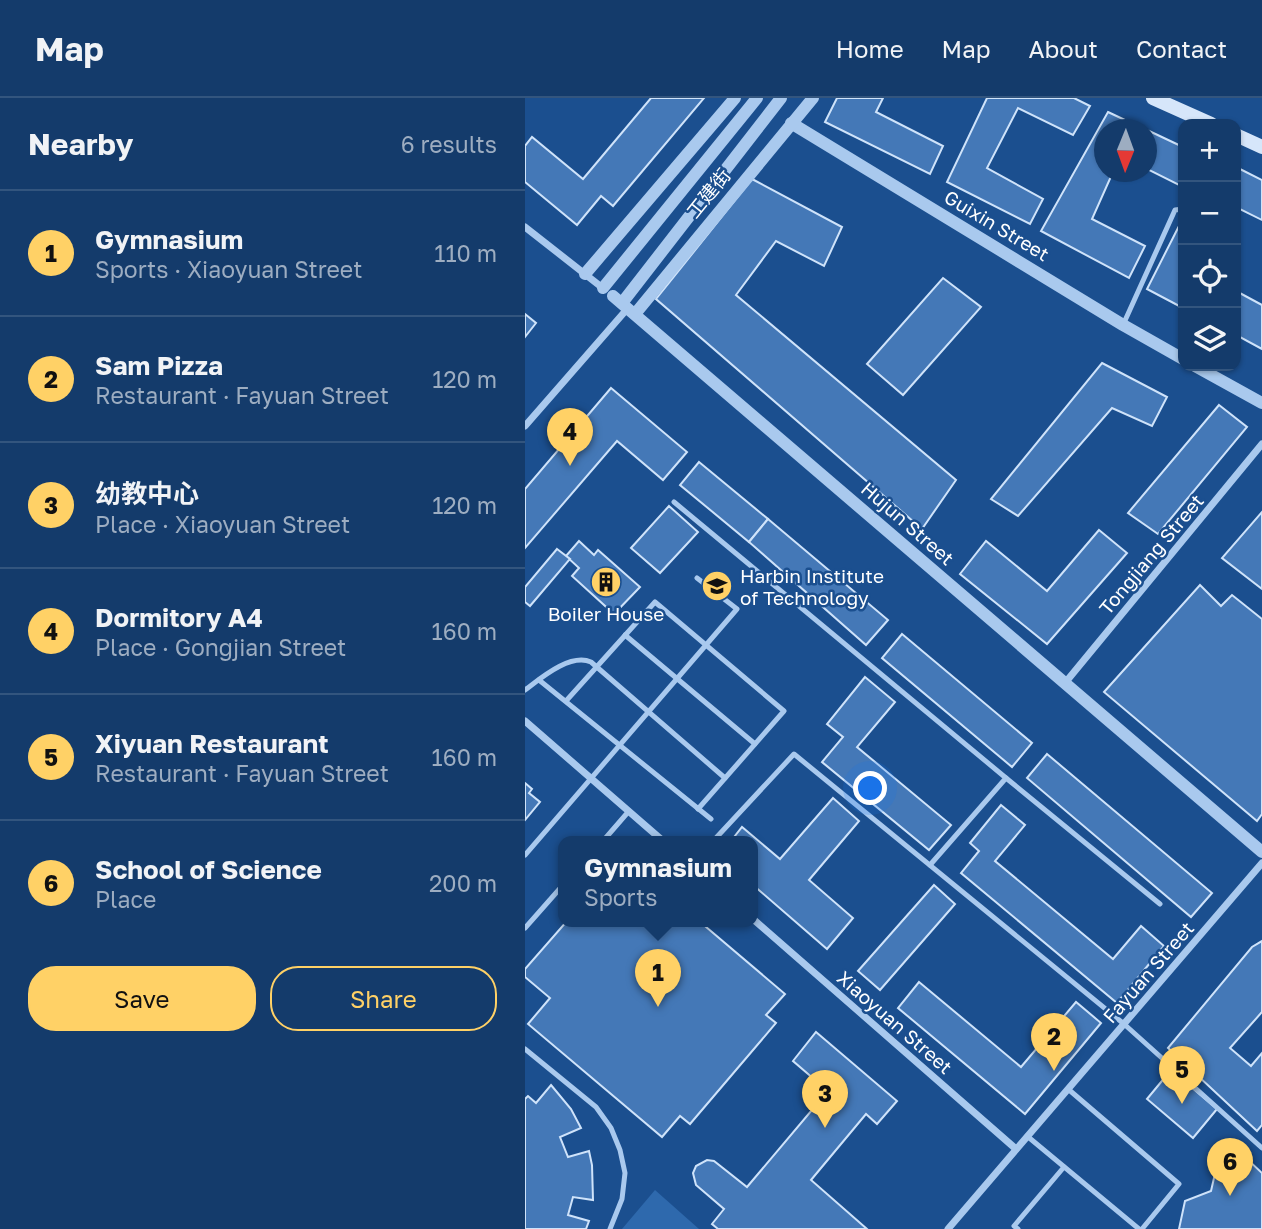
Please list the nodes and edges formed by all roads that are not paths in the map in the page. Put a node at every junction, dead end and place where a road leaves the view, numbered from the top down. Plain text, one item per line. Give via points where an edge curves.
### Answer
1 (735, 98) edge
2 (757, 98) edge
3 (781, 98) edge
4 (813, 98) edge
5 (1153, 98) edge
6 (1200, 119) edge
7 (791, 123) junction
8 (1241, 137) edge
9 (1262, 147) edge
10 (1178, 210) edge
11 (525, 227) edge
12 (585, 274) junction
13 (620, 302) junction
14 (1123, 325) junction
15 (1178, 356) edge
16 (1204, 371) edge
17 (1262, 403) edge
18 (525, 426) edge
19 (1262, 444) edge
20 (674, 502) dead end
21 (697, 578) dead end
22 (625, 635) junction
23 (706, 645) junction
24 (597, 667) junction
25 (677, 679) junction
26 (539, 680) junction
27 (1065, 683) junction
28 (525, 690) edge
29 (566, 701) junction
30 (649, 712) junction
31 (525, 721) edge
32 (755, 744) junction
33 (620, 745) junction
34 (725, 778) junction
35 (1006, 778) junction
36 (591, 779) junction
37 (698, 808) junction
38 (629, 811) junction
39 (711, 819) dead end
40 (607, 836) edge
41 (657, 836) edge
42 (718, 836) edge
43 (1262, 852) edge
44 (525, 855) edge
45 (1262, 863) edge
46 (930, 865) junction
47 (558, 891) edge
48 (1160, 904) dead end
49 (758, 923) edge
50 (525, 928) edge
51 (1124, 1024) junction
52 (525, 1049) edge
53 (1068, 1089) junction
54 (1027, 1136) junction
55 (1262, 1148) edge
56 (1016, 1149) junction
57 (1064, 1167) junction
58 (610, 1229) edge
59 (948, 1229) edge
60 (1018, 1229) edge
61 (1141, 1229) edge

1 - 12 street
2 - 13 street, 工建街
3 - 13 street, 工建街
4 - 7 street, 工建街
5 - 6 main road
7 - 13 street, 工建街
7 - 14 street, Guixin Street
8 - 9 main road
10 - 14 lane
11 - 12 street, Hujun Street
12 - 13 street, Hujun Street
13 - 18 street
13 - 27 street, Hujun Street
14 - 15 street, Guixin Street
16 - 17 street
19 - 27 street, Tongjiang Street
20 - 35 lane
21 - 23 lane via 737,609
22 - 23 lane via 655,602
22 - 24 lane
22 - 25 lane
23 - 25 lane
23 - 32 lane via 784,711
24 - 26 lane via 584,659 574,661
24 - 29 lane
24 - 30 lane
25 - 30 lane
25 - 32 lane
26 - 28 lane
26 - 29 lane
27 - 43 street, Hujun Street
29 - 33 lane
30 - 33 lane
30 - 34 lane
31 - 36 street
32 - 34 lane
33 - 36 lane
33 - 37 lane
34 - 37 lane
35 - 46 lane
35 - 48 lane
36 - 38 street
36 - 44 lane
37 - 39 lane
38 - 40 lane
38 - 41 street
42 - 46 lane via 795,754
45 - 51 street, Fayuan Street
46 - 51 lane
47 - 50 lane
49 - 56 street, Xiaoyuan Street
51 - 53 street, Fayuan Street
51 - 55 lane
52 - 58 lane via 596,1108 611,1128 625,1173 622,1199
53 - 54 street, Fayuan Street
53 - 61 lane via 1179,1184
54 - 56 street, Fayuan Street
54 - 57 lane
56 - 59 street, Fayuan Street
57 - 60 lane via 1014,1226
57 - 61 lane

